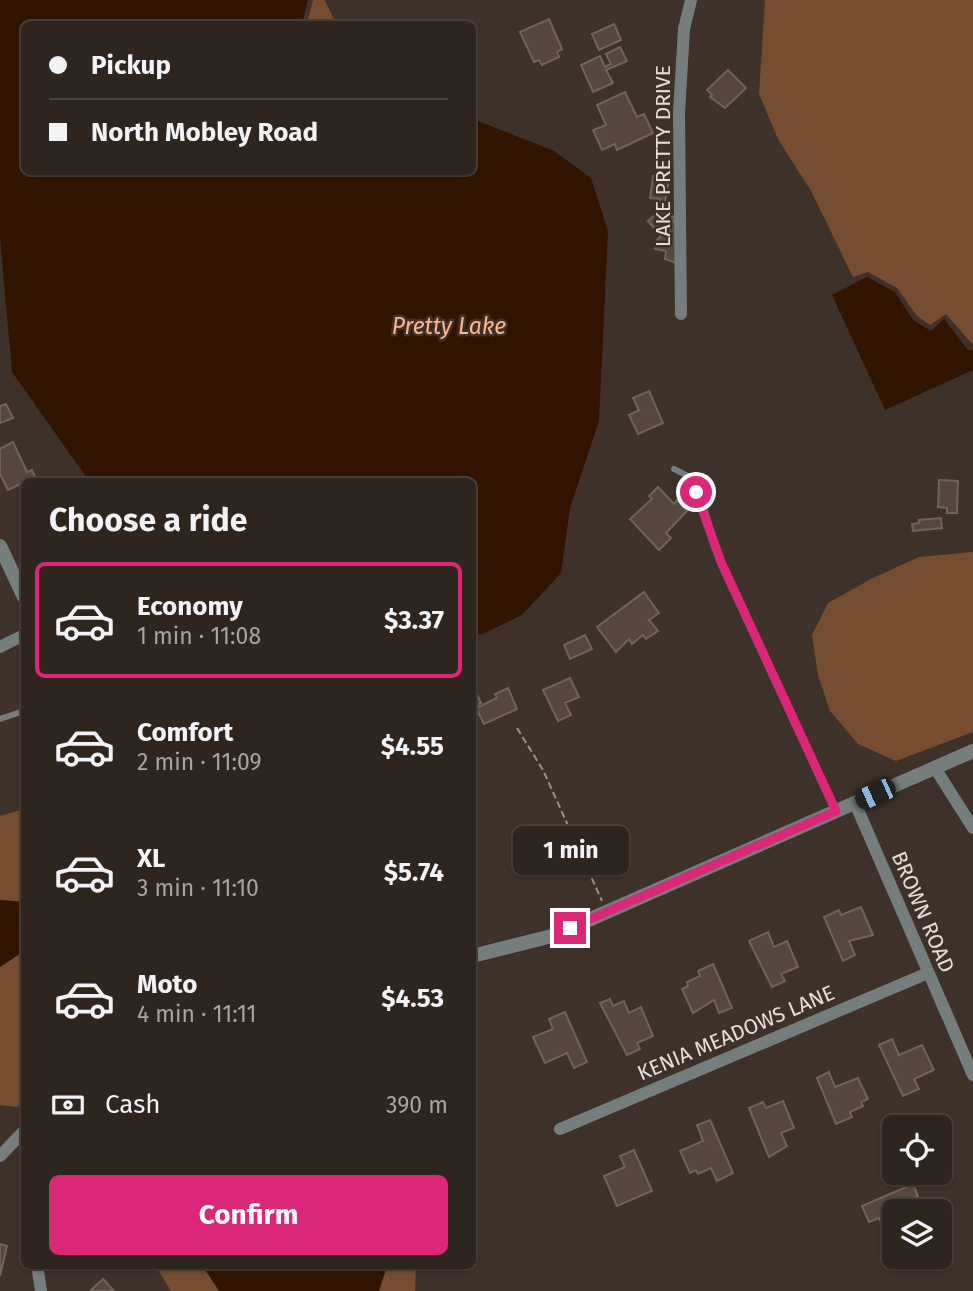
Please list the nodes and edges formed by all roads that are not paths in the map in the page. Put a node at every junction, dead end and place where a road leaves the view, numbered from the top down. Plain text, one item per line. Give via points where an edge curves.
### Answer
1 (691, 0) edge
2 (681, 314) dead end
3 (674, 469) dead end
4 (0, 546) edge
5 (21, 591) edge
6 (21, 636) edge
7 (0, 647) edge
8 (21, 712) edge
9 (0, 719) edge
10 (973, 751) edge
11 (935, 768) junction
12 (855, 803) junction
13 (836, 811) junction
14 (973, 828) edge
15 (476, 955) edge
16 (928, 973) junction
17 (973, 1075) edge
18 (560, 1129) dead end
19 (21, 1134) edge
20 (0, 1156) edge
21 (38, 1269) edge
22 (41, 1291) edge

1 - 2 street, LAKE PRETTY DRIVE via 684,29 679,113
3 - 13 lane via 688,476 704,508 721,562
4 - 5 street
6 - 7 street
8 - 9 lane
10 - 11 street
11 - 12 street
11 - 14 street
12 - 13 street
12 - 16 street, BROWN ROAD
13 - 15 street via 552,936
16 - 17 street, BROWN ROAD
16 - 18 street, KENIA MEADOWS LANE
19 - 20 street
21 - 22 street

